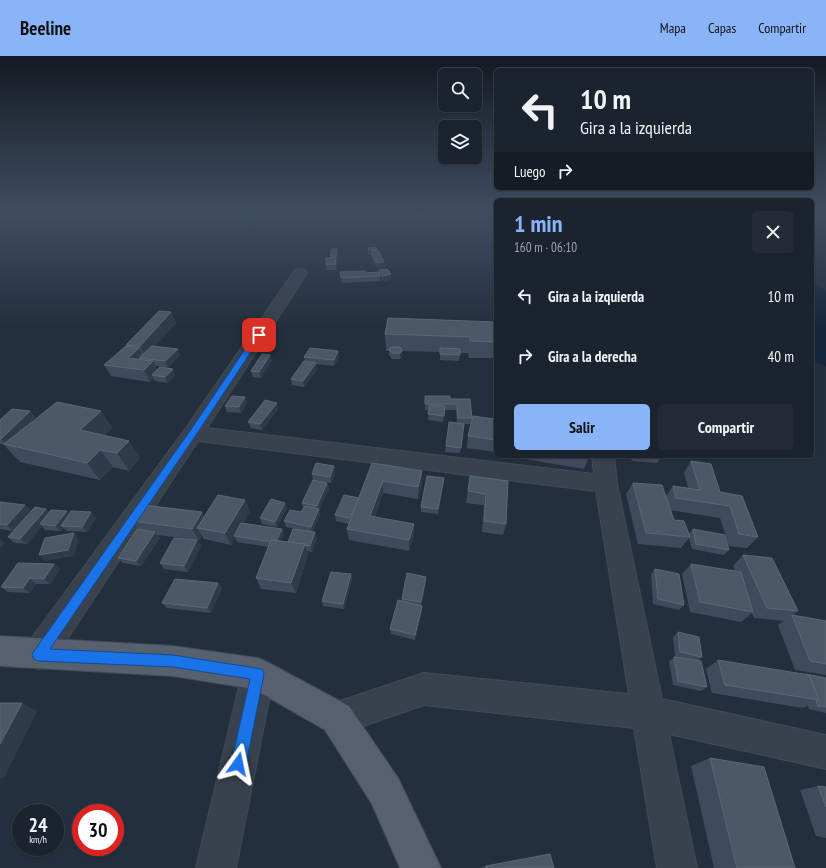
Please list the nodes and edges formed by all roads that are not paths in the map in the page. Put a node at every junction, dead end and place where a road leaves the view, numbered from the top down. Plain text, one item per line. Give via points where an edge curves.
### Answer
1 (300, 273) dead end
2 (193, 433) junction
3 (604, 470) edge
4 (0, 651) edge
5 (38, 654) junction
6 (258, 674) junction
7 (648, 713) junction
8 (337, 718) junction
9 (826, 752) edge
10 (216, 868) edge
11 (421, 868) edge
12 (677, 868) edge

1 - 2 street
2 - 3 street
2 - 5 street
3 - 7 street
4 - 5 main road
5 - 6 main road via 173,661
6 - 8 main road
6 - 10 street
7 - 8 street via 424,689
7 - 9 street
7 - 12 street
8 - 11 main road via 385,791

